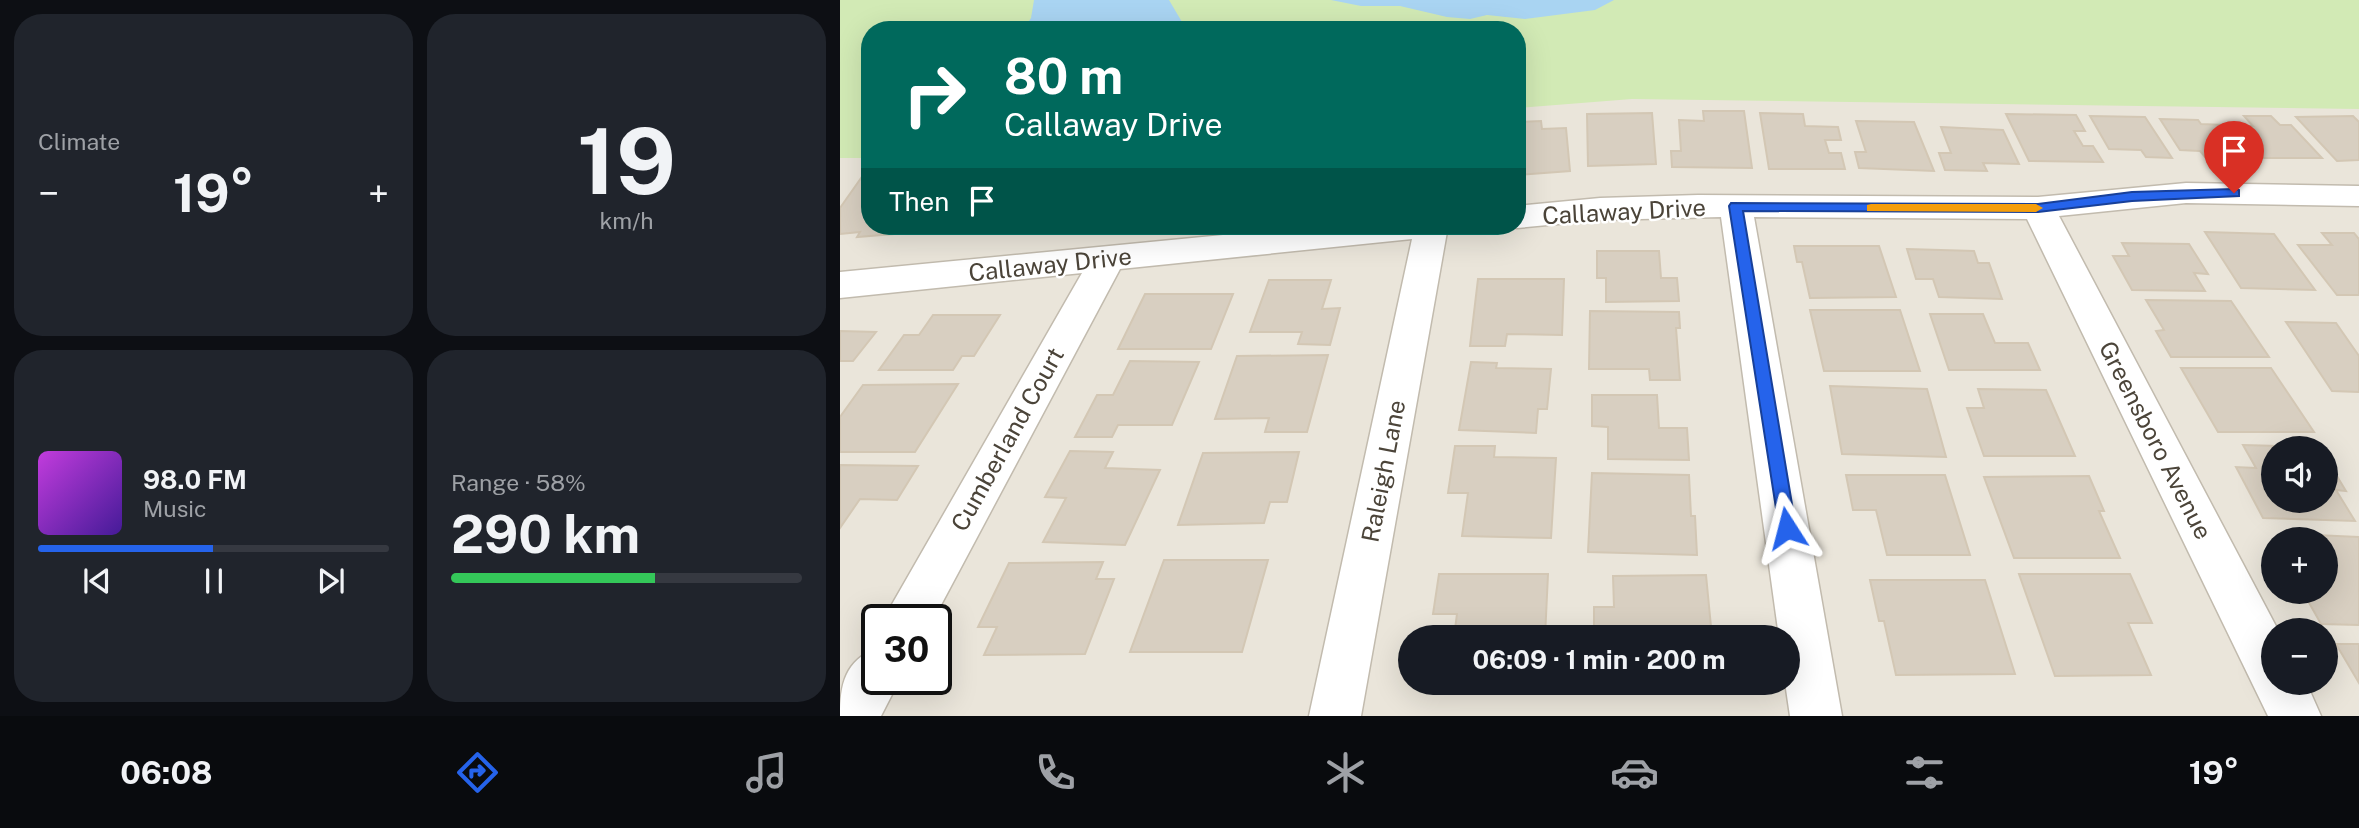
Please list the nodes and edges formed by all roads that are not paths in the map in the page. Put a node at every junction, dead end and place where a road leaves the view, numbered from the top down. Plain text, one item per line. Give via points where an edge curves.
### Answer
1 (2359, 196) edge
2 (1736, 206) junction
3 (2038, 208) junction
4 (1526, 216) edge
5 (1339, 235) edge
6 (1427, 235) edge
7 (1108, 258) junction
8 (840, 285) edge
9 (916, 604) edge
10 (2261, 649) edge
11 (865, 695) edge
12 (2284, 695) edge
13 (853, 716) edge
14 (1335, 716) edge
15 (1816, 716) edge
16 (2295, 716) edge

1 - 3 street, Callaway Drive via 2186,193
2 - 3 street, Callaway Drive
2 - 4 street, Callaway Drive
2 - 15 street
3 - 10 street, Greensboro Avenue
5 - 7 street, Callaway Drive
6 - 14 street, Raleigh Lane
7 - 8 street, Callaway Drive
7 - 9 street, Cumberland Court
11 - 13 street
12 - 16 street

